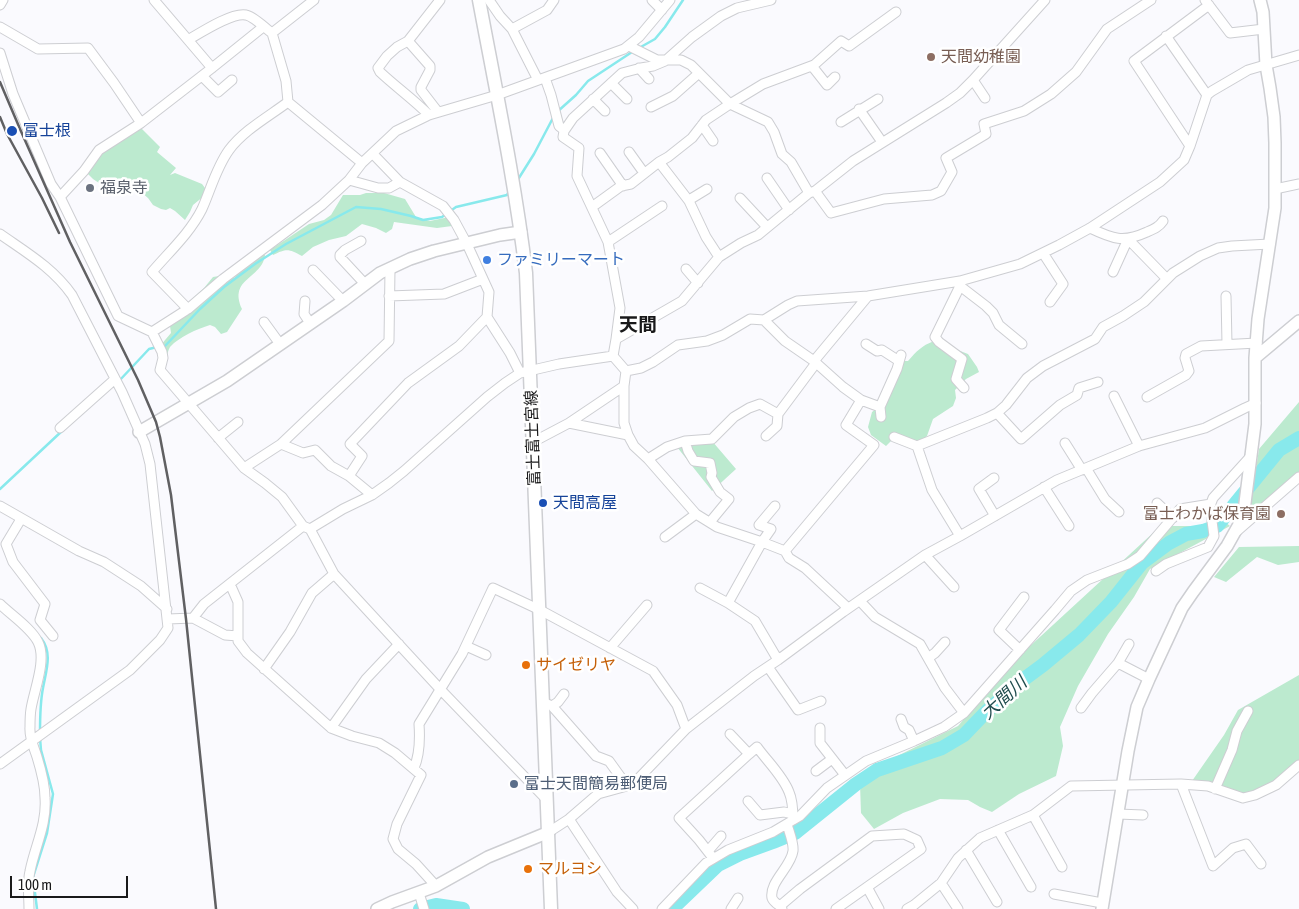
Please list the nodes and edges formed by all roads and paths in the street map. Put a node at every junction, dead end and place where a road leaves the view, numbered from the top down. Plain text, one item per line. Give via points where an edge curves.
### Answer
1 (3, 0) edge
2 (154, 0) edge
3 (314, 0) edge
4 (440, 0) edge
5 (479, 0) edge
6 (489, 0) edge
7 (554, 0) edge
8 (652, 0) edge
9 (670, 0) edge
10 (771, 0) edge
11 (1045, 0) edge
12 (1151, 0) edge
13 (1260, 0) edge
14 (1207, 3) edge
15 (0, 5) edge
16 (662, 10) junction
17 (896, 12) dead end
18 (0, 27) edge
19 (263, 27) junction
20 (512, 29) junction
21 (1264, 29) junction
22 (272, 33) junction
23 (1166, 36) junction
24 (188, 40) junction
25 (408, 41) junction
26 (631, 48) junction
27 (0, 53) edge
28 (1299, 55) edge
29 (665, 61) junction
30 (1266, 65) junction
31 (812, 66) junction
32 (212, 68) junction
33 (639, 68) junction
34 (699, 73) junction
35 (202, 76) junction
36 (835, 77) dead end
37 (541, 79) junction
38 (649, 79) dead end
39 (232, 80) dead end
40 (973, 80) junction
41 (611, 83) junction
42 (496, 95) junction
43 (1208, 95) junction
44 (878, 98) dead end
45 (985, 98) dead end
46 (594, 99) junction
47 (627, 100) dead end
48 (288, 102) junction
49 (730, 104) junction
50 (651, 107) dead end
51 (859, 109) junction
52 (605, 110) dead end
53 (433, 114) junction
54 (841, 122) dead end
55 (141, 123) junction
56 (702, 125) junction
57 (564, 130) junction
58 (713, 141) dead end
59 (882, 142) junction
60 (1190, 146) junction
61 (600, 152) dead end
62 (629, 152) dead end
63 (373, 154) junction
64 (659, 162) junction
65 (362, 163) junction
66 (644, 173) junction
67 (768, 178) dead end
68 (349, 180) junction
69 (400, 182) junction
70 (1299, 184) edge
71 (623, 186) junction
72 (707, 188) dead end
73 (1275, 189) junction
74 (812, 192) junction
75 (60, 196) junction
76 (740, 198) dead end
77 (689, 200) junction
78 (592, 206) junction
79 (662, 206) dead end
80 (789, 210) junction
81 (1163, 221) dead end
82 (767, 227) junction
83 (1090, 228) junction
84 (522, 232) junction
85 (0, 234) edge
86 (1128, 239) junction
87 (361, 241) dead end
88 (608, 242) junction
89 (467, 244) junction
90 (1270, 244) junction
91 (1044, 253) junction
92 (719, 257) junction
93 (686, 268) dead end
94 (390, 269) junction
95 (313, 270) dead end
96 (1113, 272) dead end
97 (483, 279) junction
98 (1167, 279) junction
99 (698, 283) junction
100 (365, 284) junction
101 (960, 284) junction
102 (389, 296) junction
103 (868, 296) junction
104 (1226, 296) dead end
105 (305, 300) dead end
106 (343, 301) junction
107 (1050, 302) dead end
108 (188, 309) junction
109 (487, 317) junction
110 (764, 320) junction
111 (1299, 321) edge
112 (264, 322) dead end
113 (310, 323) junction
114 (154, 336) junction
115 (616, 339) junction
116 (1257, 343) junction
117 (280, 344) junction
118 (866, 344) dead end
119 (1022, 344) dead end
120 (1227, 344) junction
121 (613, 356) junction
122 (1255, 358) junction
123 (815, 362) junction
124 (626, 371) junction
125 (525, 372) junction
126 (115, 379) junction
127 (1098, 382) dead end
128 (624, 386) junction
129 (964, 388) dead end
130 (1114, 396) dead end
131 (1147, 397) dead end
132 (861, 400) junction
133 (187, 403) junction
134 (1256, 403) junction
135 (880, 407) junction
136 (997, 412) junction
137 (778, 414) junction
138 (880, 417) dead end
139 (238, 422) dead end
140 (569, 423) junction
141 (60, 428) dead end
142 (139, 432) junction
143 (628, 435) junction
144 (766, 436) dead end
145 (894, 437) dead end
146 (218, 438) junction
147 (685, 441) junction
148 (533, 442) junction
149 (1065, 443) dead end
150 (281, 444) junction
151 (917, 446) junction
152 (1139, 446) junction
153 (1252, 456) junction
154 (648, 459) junction
155 (244, 468) junction
156 (1084, 469) junction
157 (349, 476) junction
158 (1299, 477) edge
159 (994, 478) dead end
160 (1044, 488) junction
161 (372, 495) junction
162 (1157, 503) dead end
163 (1211, 504) junction
164 (0, 506) edge
165 (775, 506) dead end
166 (1119, 512) dead end
167 (696, 514) junction
168 (995, 516) junction
169 (1173, 518) junction
170 (21, 519) junction
171 (710, 522) junction
172 (1069, 526) dead end
173 (306, 528) junction
174 (1235, 532) junction
175 (665, 536) dead end
176 (960, 536) junction
177 (762, 542) junction
178 (785, 551) junction
179 (925, 555) junction
180 (1156, 571) dead end
181 (334, 574) junction
182 (230, 584) junction
183 (954, 587) dead end
184 (700, 588) dead end
185 (1024, 597) dead end
186 (860, 601) junction
187 (728, 603) junction
188 (0, 604) edge
189 (646, 604) dead end
190 (848, 608) junction
191 (167, 609) junction
192 (540, 610) junction
193 (193, 618) junction
194 (168, 619) junction
195 (53, 636) dead end
196 (238, 636) junction
197 (945, 642) dead end
198 (398, 644) junction
199 (1130, 644) dead end
200 (466, 646) junction
201 (610, 648) junction
202 (1020, 650) junction
203 (486, 655) dead end
204 (928, 658) junction
205 (778, 660) junction
206 (1118, 663) junction
207 (768, 667) junction
208 (264, 669) junction
209 (1149, 679) junction
210 (440, 689) junction
211 (564, 694) dead end
212 (821, 701) dead end
213 (548, 704) junction
214 (1081, 708) dead end
215 (1248, 711) dead end
216 (964, 713) junction
217 (901, 719) dead end
218 (331, 728) junction
219 (820, 728) dead end
220 (686, 730) junction
221 (730, 734) dead end
222 (32, 741) junction
223 (914, 741) junction
224 (749, 754) junction
225 (832, 759) junction
226 (0, 764) edge
227 (1299, 765) edge
228 (414, 768) junction
229 (816, 771) dead end
230 (845, 775) junction
231 (1181, 784) junction
232 (627, 786) junction
233 (1123, 786) junction
234 (1215, 789) junction
235 (546, 799) junction
236 (748, 801) dead end
237 (1118, 814) junction
238 (1033, 815) junction
239 (1144, 815) dead end
240 (569, 819) junction
241 (790, 826) junction
242 (998, 830) junction
243 (549, 832) junction
244 (721, 836) dead end
245 (966, 850) junction
246 (710, 855) junction
247 (1261, 864) dead end
248 (1062, 867) dead end
249 (941, 883) junction
250 (436, 886) junction
251 (867, 886) junction
252 (1031, 887) dead end
253 (1054, 894) dead end
254 (738, 898) dead end
255 (422, 902) edge
256 (997, 902) dead end
257 (1102, 906) edge
258 (781, 908) edge
259 (913, 908) edge
260 (29, 909) edge
261 (377, 909) edge
262 (551, 909) edge
263 (633, 909) edge
264 (662, 909) edge
265 (731, 909) edge
266 (836, 909) edge
267 (879, 909) edge
268 (958, 909) edge

1 - 15 street
2 - 24 street
3 - 22 street
4 - 25 street
5 - 42 main road, 富士富士宮線
6 - 20 street
7 - 20 street via 547,10
8 - 16 street
9 - 16 street
10 - 29 street via 737,8 721,16
11 - 40 street
12 - 74 street via 1107,29 1076,72 1051,94 1024,111 984,124 986,134 946,158 952,172 941,192 884,199 831,213
13 - 21 street
14 - 21 street via 1230,33
14 - 23 street
16 - 26 street
17 - 31 street via 849,46 841,41
18 - 55 street via 38,49 88,48
19 - 22 street
19 - 24 street via 245,15 228,18
19 - 32 street
20 - 37 street
21 - 30 street
22 - 48 street via 286,81
23 - 43 street
23 - 60 street via 1134,61
24 - 32 street
25 - 53 street via 430,66 420,87
25 - 53 street via 396,47 378,68 403,93
26 - 29 street
26 - 37 street
27 - 75 street via 13,94 51,184
28 - 30 street
29 - 33 street
29 - 34 street via 681,60
30 - 43 street via 1248,70
30 - 73 street via 1276,143
31 - 36 street via 827,85
31 - 49 street via 763,84
32 - 35 street
33 - 38 street
33 - 41 street via 622,73
34 - 49 street
34 - 50 street via 672,96
35 - 39 street via 218,92
35 - 55 street
37 - 42 street
37 - 57 street via 551,95
40 - 45 street
40 - 59 street via 946,103
41 - 46 street
41 - 47 street
42 - 53 street
42 - 84 main road, 富士富士宮線
43 - 60 street
44 - 51 street
46 - 52 street
46 - 57 street
48 - 65 street
48 - 108 street via 240,137 230,149 220,163 194,222 152,272
49 - 56 street
49 - 74 street via 768,122 782,154
51 - 54 street
51 - 59 street
53 - 63 street via 396,131
55 - 75 street via 99,150
56 - 58 street
56 - 64 street via 684,145
57 - 78 street via 563,137 579,148 577,176
59 - 74 street
60 - 83 street via 1184,160 1160,182
61 - 71 street
62 - 66 street
63 - 65 street
63 - 69 street
64 - 66 street
64 - 77 street
65 - 68 street
66 - 71 street via 632,184
67 - 80 street
68 - 69 street via 378,188 389,188
68 - 108 street via 322,206
69 - 89 street via 443,206
70 - 73 street
71 - 78 street
72 - 77 street
73 - 90 street
74 - 80 street
75 - 114 street via 118,316
76 - 82 street
77 - 92 street
78 - 88 street
79 - 88 street
80 - 82 street
81 - 86 street via 1159,227
82 - 92 street
83 - 86 street via 1110,238
83 - 91 street
84 - 89 street via 500,234
84 - 125 main road, 富士富士宮線 via 526,273
85 - 126 street via 62,282 72,295
86 - 96 street
86 - 98 street
87 - 100 street via 344,250 340,257
88 - 115 street via 620,308
89 - 94 street via 410,259
89 - 97 street
90 - 98 street via 1218,248 1200,256
90 - 116 street
91 - 101 street
91 - 107 street via 1062,284
92 - 99 street
93 - 99 street
94 - 100 street
94 - 102 street
95 - 106 street
97 - 102 street via 444,294
97 - 109 street via 489,292
98 - 136 street via 1144,302 1103,327 1095,339 1027,378
99 - 115 street via 682,301
100 - 106 street
101 - 103 street
101 - 119 street
101 - 129 street via 935,336 962,359 956,379
102 - 150 street via 389,341
103 - 110 street via 797,301
103 - 123 street
104 - 120 street
105 - 113 street via 304,314
106 - 113 street
108 - 114 street
109 - 125 street
109 - 157 street via 459,346 408,383 350,444 362,456
110 - 123 street via 785,341
110 - 124 street via 750,320 707,341 678,345 641,368
111 - 122 street
112 - 117 street
113 - 117 street
114 - 133 street via 162,352 160,370
115 - 121 street
116 - 120 street
116 - 122 street
117 - 133 street
118 - 135 street via 900,358
120 - 131 street via 1201,346 1186,354 1189,371 1186,375
121 - 124 street
121 - 125 street
122 - 134 street
123 - 132 street
123 - 137 street
124 - 128 street
125 - 148 main road, 富士富士宮線
125 - 161 street via 505,383
126 - 141 street
126 - 142 street
127 - 136 street via 1080,388 1077,395 1054,409 1021,439
128 - 140 street
128 - 143 street via 624,423
130 - 152 street
132 - 135 street
132 - 178 street via 846,425 874,445
133 - 142 street
133 - 146 street
134 - 152 street via 1206,428
134 - 153 street
135 - 138 street
136 - 151 street
137 - 144 street via 777,426
137 - 147 street via 760,404 734,417 712,439
139 - 146 street
140 - 143 street
140 - 148 street
142 - 191 street via 150,464
143 - 154 street
145 - 151 street
146 - 155 street
147 - 154 street
147 - 171 street via 694,461 710,463 711,477 720,492 729,499
148 - 192 main road, 富士富士宮線
149 - 156 street
150 - 155 street
150 - 157 street via 303,453 315,450 331,466
151 - 176 street via 932,490
152 - 156 street
153 - 163 street
153 - 174 street via 1244,511
154 - 167 street
155 - 173 street via 282,496
156 - 160 street
156 - 166 street via 1105,499
157 - 161 street
158 - 174 street
159 - 168 street via 979,488
160 - 168 street
160 - 172 street
161 - 173 street
162 - 169 street
163 - 169 street via 1180,509
163 - 180 street via 1214,536 1208,547
164 - 170 street
165 - 177 street via 759,525 771,529
167 - 171 street
167 - 175 street
168 - 176 street
169 - 202 street via 1140,556 1087,580 1071,591
170 - 191 street via 104,562 141,586
170 - 195 street via 6,544 13,562 46,604 40,620
171 - 177 street
173 - 181 street
173 - 182 street
174 - 209 street via 1182,608
176 - 179 street
177 - 178 street
177 - 187 street
178 - 190 street via 789,558 805,568
179 - 183 street
179 - 186 street
181 - 198 street
181 - 208 street via 312,593
182 - 193 street via 204,604
182 - 196 street via 238,602
184 - 187 street
185 - 202 street via 999,630
186 - 190 street
186 - 204 street via 874,617 920,644
187 - 205 street via 755,621
188 - 222 street via 38,641 41,660 31,709
189 - 201 street
190 - 205 street
191 - 194 street
192 - 200 street via 493,588
192 - 201 street
192 - 213 main road, 富士富士宮線
193 - 194 street
193 - 196 street via 224,635
194 - 222 street via 168,628 160,640 130,670
196 - 208 street via 247,653
197 - 204 street
198 - 210 street
198 - 218 street via 366,679
199 - 206 street
200 - 203 street
200 - 210 street
201 - 220 street via 653,671 677,705
202 - 216 street
204 - 216 street
205 - 207 street
206 - 209 street
206 - 214 street
207 - 212 street via 798,710
207 - 220 street
208 - 218 street
209 - 233 street via 1137,707
210 - 228 street via 419,724 419,751
210 - 235 street
211 - 213 street via 558,702
213 - 232 street via 596,756 609,761
213 - 235 main road, 富士富士宮線
215 - 234 street
216 - 223 street
217 - 223 street
218 - 228 street via 379,743
219 - 225 street via 820,743
220 - 232 street via 636,781
221 - 224 street
222 - 226 street
222 - 260 street via 43,779 45,814 28,882
223 - 230 street via 866,761
224 - 241 street via 757,746 784,783 793,806
224 - 246 street via 679,818
225 - 229 street
225 - 230 street
227 - 234 street via 1276,785 1255,795 1243,798
228 - 250 street via 421,775 397,824 393,840
230 - 241 street via 827,788
231 - 233 street
231 - 234 street
231 - 247 street via 1213,866 1233,848 1246,844
232 - 240 street via 598,794
233 - 237 street
233 - 238 street via 1072,786
235 - 243 main road, 富士富士宮線
236 - 241 street via 760,815 784,812
237 - 239 street
237 - 257 street
238 - 242 street
238 - 248 street
240 - 243 street
240 - 263 street via 617,892
241 - 246 street
241 - 258 street via 793,850 789,864 774,885 772,898
242 - 245 street via 980,838
242 - 252 street
243 - 250 street via 488,857
243 - 262 main road, 富士富士宮線
244 - 246 street
245 - 249 street
245 - 256 street
246 - 264 street
249 - 259 street
249 - 268 street
250 - 255 street
251 - 258 street via 921,849 917,840 904,834 872,836 800,889
251 - 266 street
251 - 267 street
253 - 257 street
254 - 265 street
255 - 261 street via 392,902

